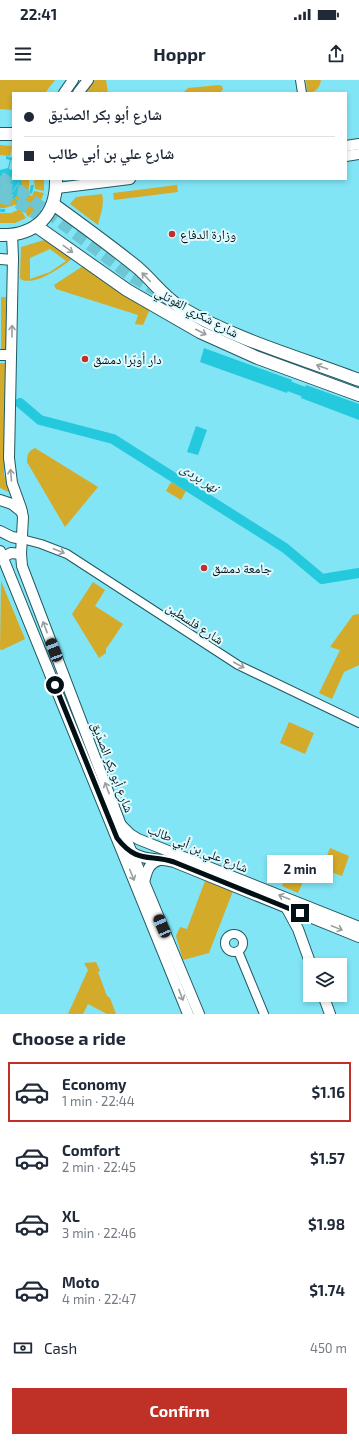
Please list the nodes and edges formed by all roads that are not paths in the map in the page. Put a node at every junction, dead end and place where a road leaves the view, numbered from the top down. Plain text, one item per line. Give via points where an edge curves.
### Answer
1 (74, 80) edge
2 (88, 80) edge
3 (300, 80) edge
4 (65, 92) edge
5 (79, 92) edge
6 (302, 92) edge
7 (0, 134) edge
8 (12, 134) edge
9 (359, 144) edge
10 (347, 146) edge
11 (359, 154) edge
12 (347, 156) edge
13 (114, 180) edge
14 (82, 182) edge
15 (56, 184) edge
16 (53, 204) junction
17 (36, 226) junction
18 (6, 235) edge
19 (0, 259) edge
20 (13, 260) junction
21 (0, 355) edge
22 (11, 355) junction
23 (359, 380) edge
24 (359, 395) edge
25 (0, 500) edge
26 (22, 512) junction
27 (0, 531) edge
28 (22, 539) junction
29 (1, 554) edge
30 (21, 554) junction
31 (359, 723) edge
32 (121, 824) junction
33 (117, 838) junction
34 (151, 844) junction
35 (132, 853) junction
36 (144, 858) junction
37 (159, 860) junction
38 (144, 882) junction
39 (286, 907) junction
40 (315, 919) junction
41 (359, 927) edge
42 (298, 929) junction
43 (359, 937) edge
44 (238, 951) dead end
45 (308, 958) edge
46 (326, 1002) edge
47 (188, 1014) edge
48 (198, 1014) edge
49 (264, 1014) edge
50 (330, 1014) edge

1 - 4 main road
2 - 5 main road
3 - 6 street
7 - 8 highway
9 - 10 main road
11 - 12 main road
13 - 14 main road
14 - 15 main road
15 - 16 highway
16 - 17 highway
23 -> 16 highway, شارع شكري القوتلي via 257,343 203,320 162,293 139,269
17 - 18 highway via 25,232
17 -> 24 highway, شارع شكري القوتلي via 127,290 200,332 258,358
18 - 20 main road, شارع أبو بكر الصدّيق
19 - 20 main road
22 -> 20 main road, شارع أبو بكر الصدّيق
21 - 22 main road
26 -> 22 main road, شارع أبو بكر الصدّيق via 12,483 9,458
25 - 26 main road via 12,504
26 - 28 main road, شارع أبو بكر الصدّيق
27 - 28 main road via 7,536
28 - 30 main road, شارع أبو بكر الصدّيق
28 -> 31 street, شارع فلسطين via 67,554 238,665
29 - 30 main road
29 - 33 main road, شارع أبو بكر الصدّيق
32 -> 30 main road, شارع أبو بكر الصدّيق via 22,566
32 - 34 main road, شارع علي بن أبي طالب via 130,834
32 - 35 main road, شارع أبو بكر الصدّيق
33 - 35 main road via 124,848
33 -> 47 main road, شارع أبو بكر الصدّيق
34 - 36 main road via 145,849
41 -> 34 main road, شارع علي بن أبي طالب
35 - 36 main road, شارع علي بن أبي طالب
35 - 38 main road, شارع أبو بكر الصدّيق
36 - 37 main road, شارع علي بن أبي طالب
37 - 38 main road via 148,866
37 - 39 main road, شارع علي بن أبي طالب via 174,862
38 - 48 main road, شارع أبو بكر الصدّيق
39 - 40 main road, شارع علي بن أبي طالب
39 - 42 main road
40 - 42 main road via 305,922
40 -> 43 main road, شارع علي بن أبي طالب
42 - 45 main road
44 - 49 street
46 - 50 main road

